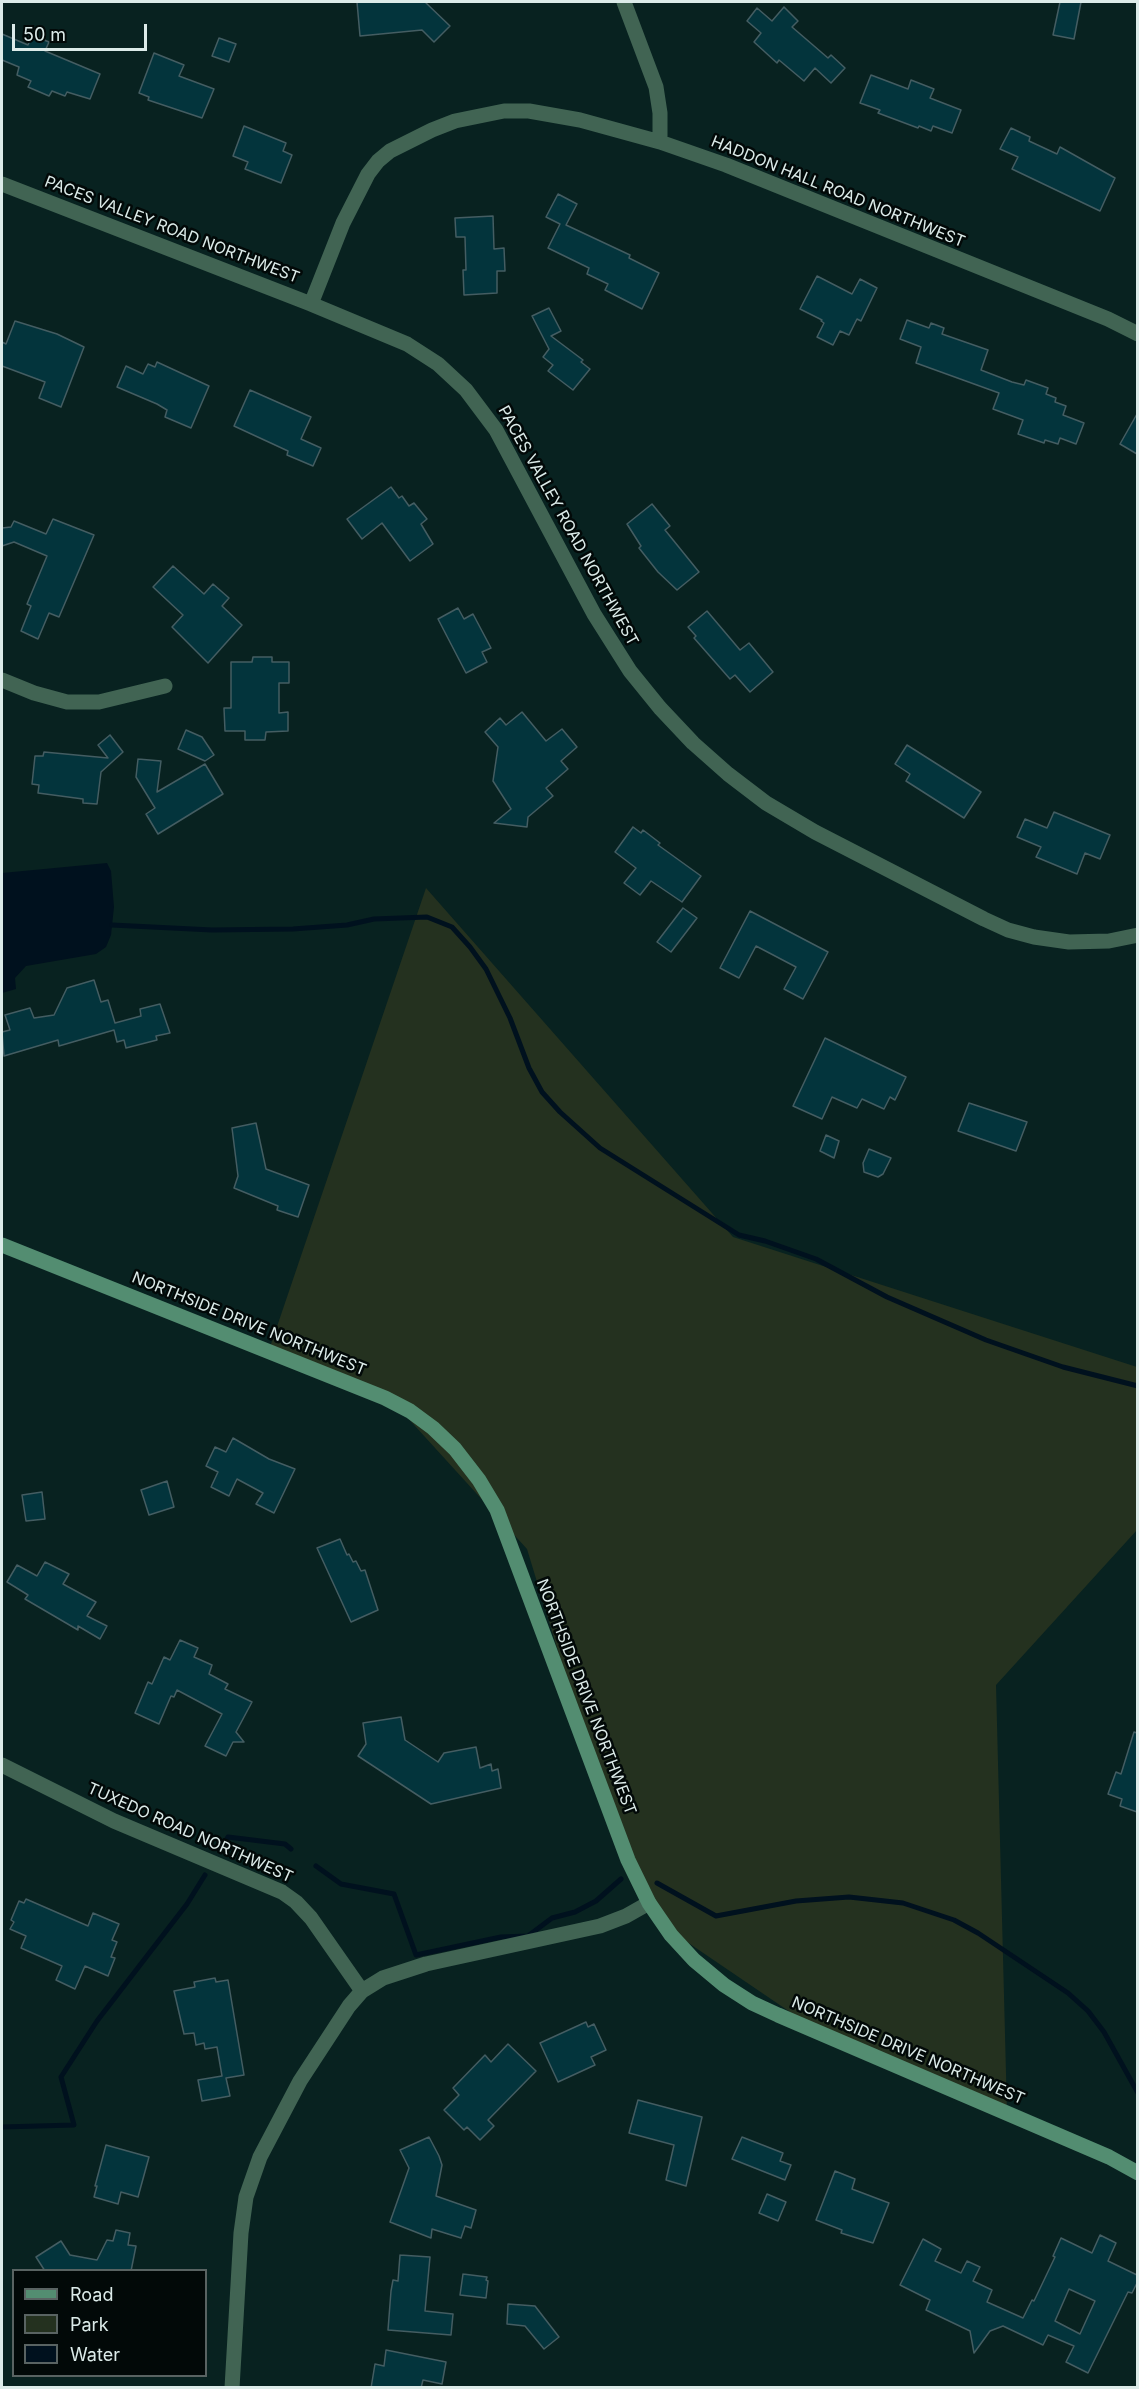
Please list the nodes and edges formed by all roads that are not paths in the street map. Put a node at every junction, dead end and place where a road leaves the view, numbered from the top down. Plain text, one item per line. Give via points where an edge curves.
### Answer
1 (624, 2) edge
2 (660, 142) junction
3 (2, 184) edge
4 (311, 304) junction
5 (1137, 334) edge
6 (2, 680) edge
7 (165, 686) dead end
8 (1137, 935) edge
9 (2, 1245) edge
10 (2, 1764) edge
11 (649, 1903) junction
12 (362, 1991) junction
13 (1137, 2173) edge
14 (232, 2388) edge

1 - 2 street via 656,87
2 - 4 street, HADDON HALL ROAD NORTHWEST via 529,111 479,115 432,130 390,152 368,174 343,223
2 - 5 street, HADDON HALL ROAD NORTHWEST via 726,165
3 - 4 street, PACES VALLEY ROAD NORTHWEST
4 - 8 street, PACES VALLEY ROAD NORTHWEST via 407,344 438,364 466,390 496,430 594,615 630,671 693,743 728,774 766,803 815,832 1008,930 1069,942 1109,941
6 - 7 street via 67,702 99,702
9 - 11 street, NORTHSIDE DRIVE NORTHWEST via 385,1398 421,1419 455,1449 497,1510 628,1860
10 - 12 street, TUXEDO ROAD NORTHWEST via 114,1821 282,1892 311,1918
11 - 12 street via 600,1926 426,1964 383,1978
11 - 13 street, NORTHSIDE DRIVE NORTHWEST via 694,1960 752,2003 1109,2157
12 - 14 street via 300,2081 260,2157 246,2197 240,2233

